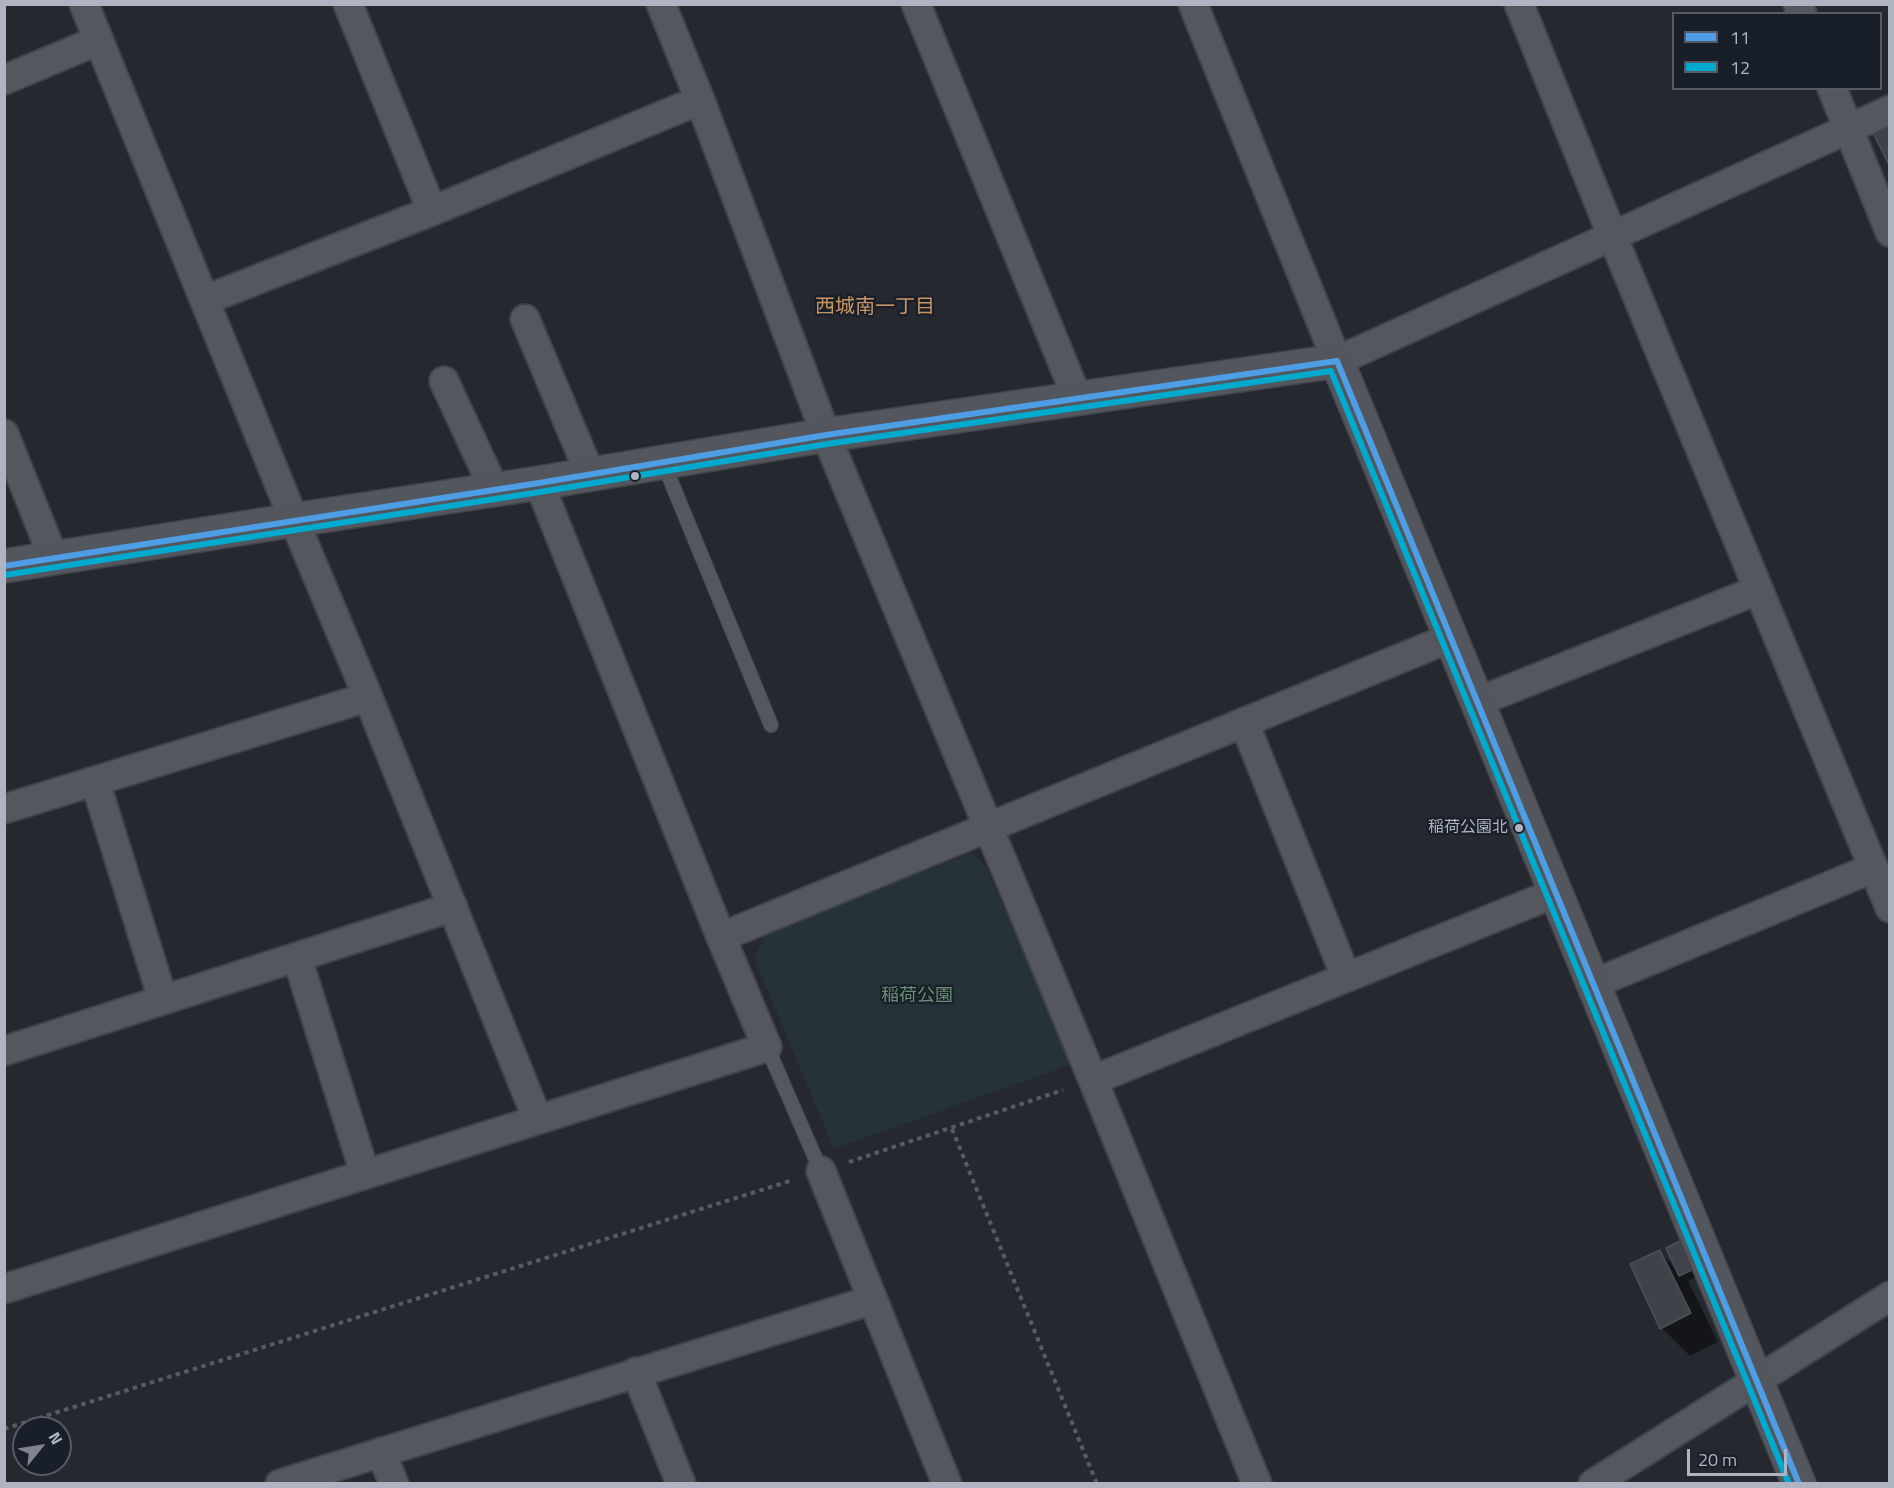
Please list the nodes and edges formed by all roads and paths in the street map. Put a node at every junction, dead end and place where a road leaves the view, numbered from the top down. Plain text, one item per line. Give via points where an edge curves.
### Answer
1 (84, 4) edge
2 (348, 4) edge
3 (661, 4) edge
4 (916, 4) edge
5 (1193, 4) edge
6 (1519, 4) edge
7 (99, 40) junction
8 (4, 80) edge
9 (1833, 90) edge
10 (700, 100) junction
11 (1890, 110) edge
12 (1848, 129) junction
13 (432, 211) junction
14 (1890, 232) edge
15 (1612, 235) junction
16 (205, 300) junction
17 (525, 319) dead end
18 (1337, 361) junction
19 (444, 381) dead end
20 (1078, 400) junction
21 (4, 434) edge
22 (826, 435) junction
23 (663, 462) junction
24 (590, 474) junction
25 (538, 483) junction
26 (494, 489) junction
27 (294, 520) junction
28 (54, 559) junction
29 (4, 566) edge
30 (1758, 590) junction
31 (1450, 638) junction
32 (368, 696) junction
33 (1477, 702) junction
34 (1244, 722) junction
35 (771, 725) dead end
36 (94, 781) junction
37 (4, 808) edge
38 (987, 827) junction
39 (1874, 868) junction
40 (1555, 893) junction
41 (453, 907) junction
42 (1890, 908) edge
43 (721, 937) junction
44 (297, 957) junction
45 (1346, 977) junction
46 (1593, 984) junction
47 (163, 1000) junction
48 (766, 1047) junction
49 (4, 1051) edge
50 (1093, 1080) junction
51 (537, 1118) junction
52 (952, 1129) junction
53 (821, 1171) junction
54 (365, 1174) junction
55 (4, 1289) edge
56 (1890, 1296) edge
57 (872, 1300) junction
58 (636, 1372) junction
59 (1757, 1379) junction
60 (4, 1429) edge
61 (381, 1452) junction
62 (280, 1484) edge
63 (394, 1484) edge
64 (681, 1484) edge
65 (948, 1484) edge
66 (1098, 1484) edge
67 (1257, 1484) edge
68 (1593, 1484) edge
69 (1799, 1484) edge

1 - 7 street
2 - 13 street
3 - 10 street
4 - 20 street
5 - 18 street
6 - 15 street
7 - 8 street
7 - 16 street
9 - 12 street
10 - 13 street
10 - 22 street
11 - 12 street
12 - 14 street
12 - 15 street
13 - 16 street
15 - 18 street
15 - 30 street
16 - 27 street
17 - 24 street
18 - 20 street
18 - 31 street
19 - 26 street
20 - 22 street
21 - 28 street
22 - 23 street
22 - 38 street
23 - 24 street
23 - 35 lane
24 - 25 street
25 - 26 street
25 - 43 street
26 - 27 street
27 - 28 street
27 - 32 street
28 - 29 street
30 - 33 street
30 - 39 street
31 - 33 street
31 - 34 street
32 - 36 street
32 - 41 street
33 - 40 street
34 - 38 street
34 - 45 street
36 - 37 street
36 - 47 street
38 - 43 street
38 - 50 street
39 - 42 street
39 - 46 street
40 - 45 street
40 - 46 street
41 - 44 street
41 - 51 street
43 - 48 street
44 - 47 street
44 - 54 street
45 - 50 street
46 - 59 street
47 - 49 street
48 - 51 street
48 - 53 lane
50 - 52 path
50 - 67 street
51 - 54 street
52 - 53 path
52 - 66 path
53 - 57 street
53 - 60 path
54 - 55 street
56 - 59 street
57 - 58 street
57 - 65 street
58 - 61 street
58 - 64 street
59 - 68 street
59 - 69 street
61 - 62 street
61 - 63 street

